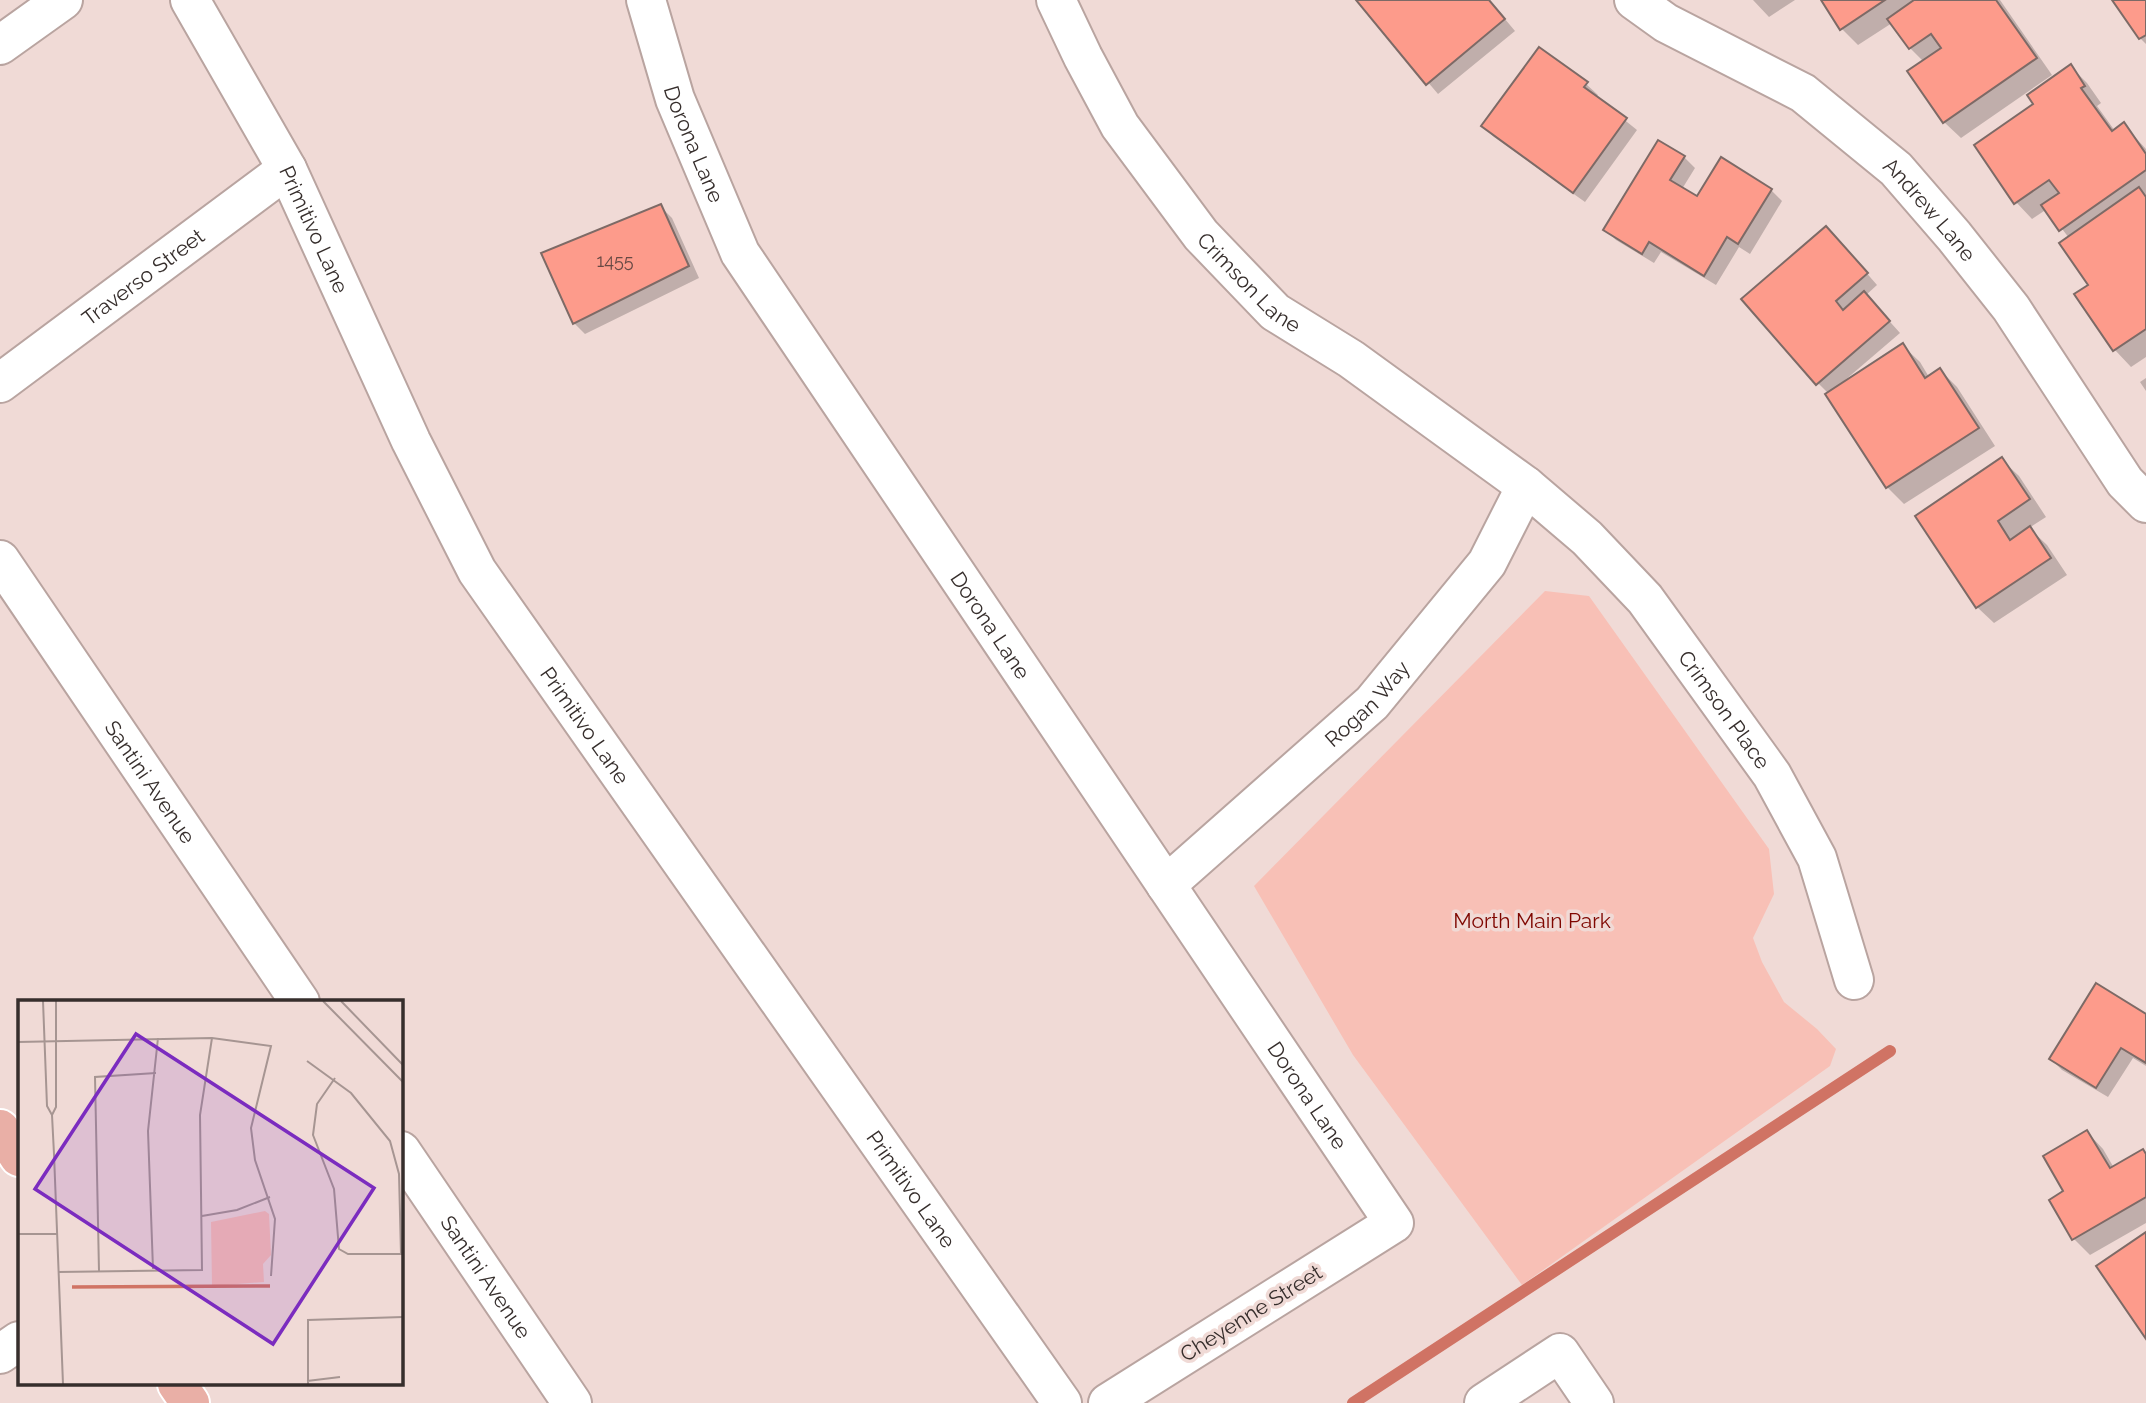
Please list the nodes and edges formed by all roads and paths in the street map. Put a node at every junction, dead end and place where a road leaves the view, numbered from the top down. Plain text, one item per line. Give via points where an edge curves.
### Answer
1 (63, 0) edge
2 (190, 0) edge
3 (646, 0) edge
4 (1056, 0) edge
5 (1634, 0) edge
6 (0, 45) edge
7 (287, 169) junction
8 (0, 383) edge
9 (1526, 486) junction
10 (2146, 503) edge
11 (0, 560) edge
12 (1166, 885) junction
13 (1854, 980) dead end
14 (299, 1000) edge
15 (0, 1129) edge
16 (402, 1152) edge
17 (18, 1156) edge
18 (1394, 1223) joint
19 (18, 1342) edge
20 (0, 1354) edge
21 (178, 1386) edge
22 (190, 1403) edge
23 (572, 1403) edge
24 (1062, 1403) edge
25 (1108, 1403) edge
26 (1484, 1403) edge
27 (1594, 1403) edge

1 - 6 street
2 - 7 street, Primitivo Lane
3 - 12 street, Dorona Lane via 675,99 740,253
4 - 9 street, Crimson Lane via 1120,126 1201,235 1275,312 1351,359
5 - 10 street, Andrew Lane via 1666,23 1803,93 1896,169 2011,308 2125,482
7 - 8 street, Traverso Street
7 - 24 street, Primitivo Lane via 411,441 477,571
9 - 12 street, Rogan Way via 1487,563 1372,703
9 - 13 street, Crimson Place via 1587,538 1645,599 1772,775 1817,858
11 - 14 street, Santini Avenue
12 - 18 street, Dorona Lane
15 - 17 main road
16 - 23 street, Santini Avenue
18 - 25 street, Cheyenne Street
19 - 20 street
21 - 22 main road
26 - 27 street via 1560,1353

